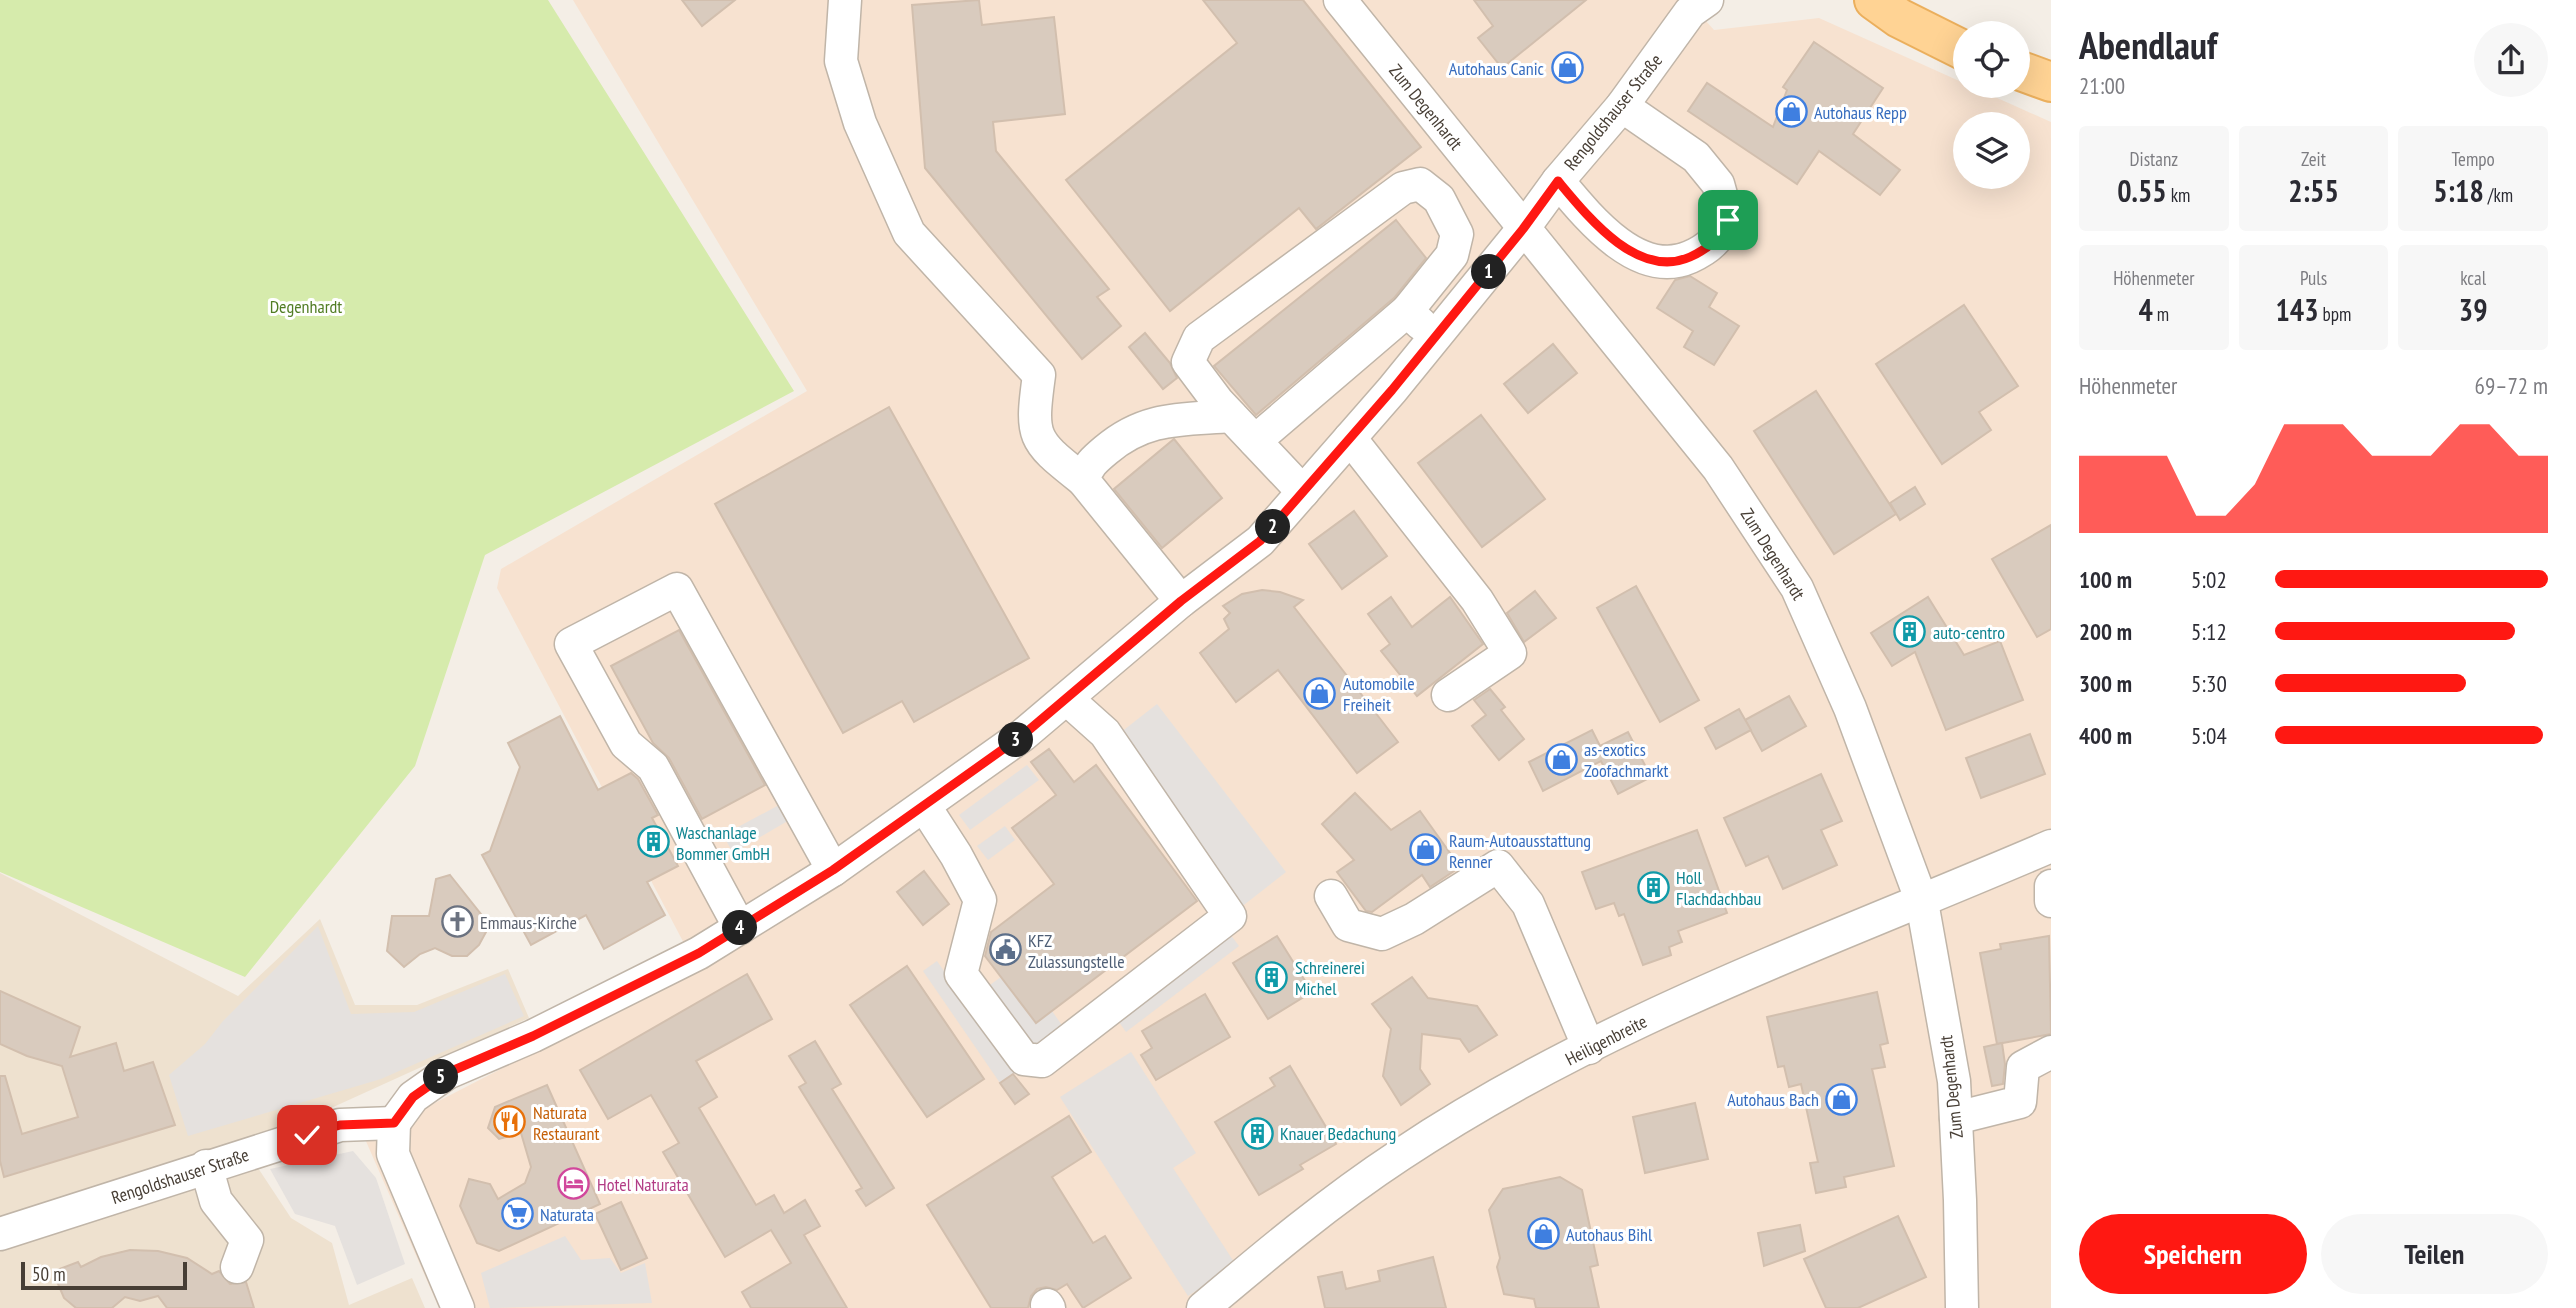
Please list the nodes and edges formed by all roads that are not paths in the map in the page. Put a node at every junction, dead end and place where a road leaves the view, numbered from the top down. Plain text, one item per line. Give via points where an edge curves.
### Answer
1 (845, 0) edge
2 (1340, 0) edge
3 (1862, 0) edge
4 (1696, 4) edge
5 (1886, 9) edge
6 (1953, 45) edge
7 (2030, 74) edge
8 (2051, 82) edge
9 (1622, 106) junction
10 (1558, 181) junction
11 (1523, 229) junction
12 (1407, 311) junction
13 (1436, 337) junction
14 (1231, 416) junction
15 (1350, 438) junction
16 (1255, 441) junction
17 (1083, 480) junction
18 (1303, 492) junction
19 (1181, 601) junction
20 (1448, 695) dead end
21 (1067, 699) junction
22 (925, 807) junction
23 (2051, 846) edge
24 (833, 870) junction
25 (2051, 886) edge
26 (1331, 896) dead end
27 (2051, 901) edge
28 (1922, 902) junction
29 (740, 928) junction
30 (1589, 1048) junction
31 (2051, 1052) edge
32 (1956, 1118) junction
33 (394, 1123) junction
34 (205, 1166) junction
35 (0, 1234) edge
36 (237, 1267) dead end
37 (458, 1308) edge
38 (1203, 1308) edge
39 (1962, 1308) edge

1 - 17 street via 841,61 860,122 909,233 1039,375 1032,422 1045,450
2 - 11 street, Zum Degenhardt
3 - 5 main road
4 - 9 street, Rengoldshauser Straße
5 - 6 main road
7 - 8 main road
9 - 10 street, Rengoldshauser Straße
9 - 10 street via 1696,157 1718,184 1728,220 1717,241 1686,259 1650,262 1618,241
10 - 11 street, Rengoldshauser Straße
11 - 13 street, Rengoldshauser Straße
11 - 28 street, Zum Degenhardt via 1718,468 1797,588 1850,708
12 - 13 street
12 - 14 street via 1452,255 1457,234 1439,198 1420,184 1403,188 1199,338 1188,362
12 - 16 street
13 - 15 street, Rengoldshauser Straße
14 - 16 street
14 - 17 street via 1151,422 1124,435 1088,465
15 - 18 street, Rengoldshauser Straße
15 - 20 street via 1477,600 1510,653
16 - 18 street
17 - 19 street
18 - 19 street, Rengoldshauser Straße via 1260,541
19 - 21 street, Rengoldshauser Straße
21 - 22 street, Rengoldshauser Straße
21 - 22 street via 1105,733 1230,916 1042,1061 1024,1059 961,974 980,901
22 - 24 street, Rengoldshauser Straße
23 - 28 street, Heiligenbreite
24 - 29 street, Rengoldshauser Straße
24 - 29 street via 677,589 570,644 626,744 653,766
25 - 27 street
26 - 30 street via 1348,925 1381,933 1414,919 1499,866 1528,904
28 - 30 street, Heiligenbreite via 1756,970
28 - 32 street, Zum Degenhardt via 1954,1081
29 - 33 street, Rengoldshauser Straße via 533,1036 447,1073 413,1097
30 - 38 street, Heiligenbreite via 1401,1154 1318,1213
31 - 32 street via 2023,1067 2020,1102
32 - 39 street, Zum Degenhardt
33 - 34 street, Rengoldshauser Straße via 340,1125
33 - 37 street via 393,1154
34 - 35 street, Rengoldshauser Straße
34 - 36 street via 216,1201 247,1240

